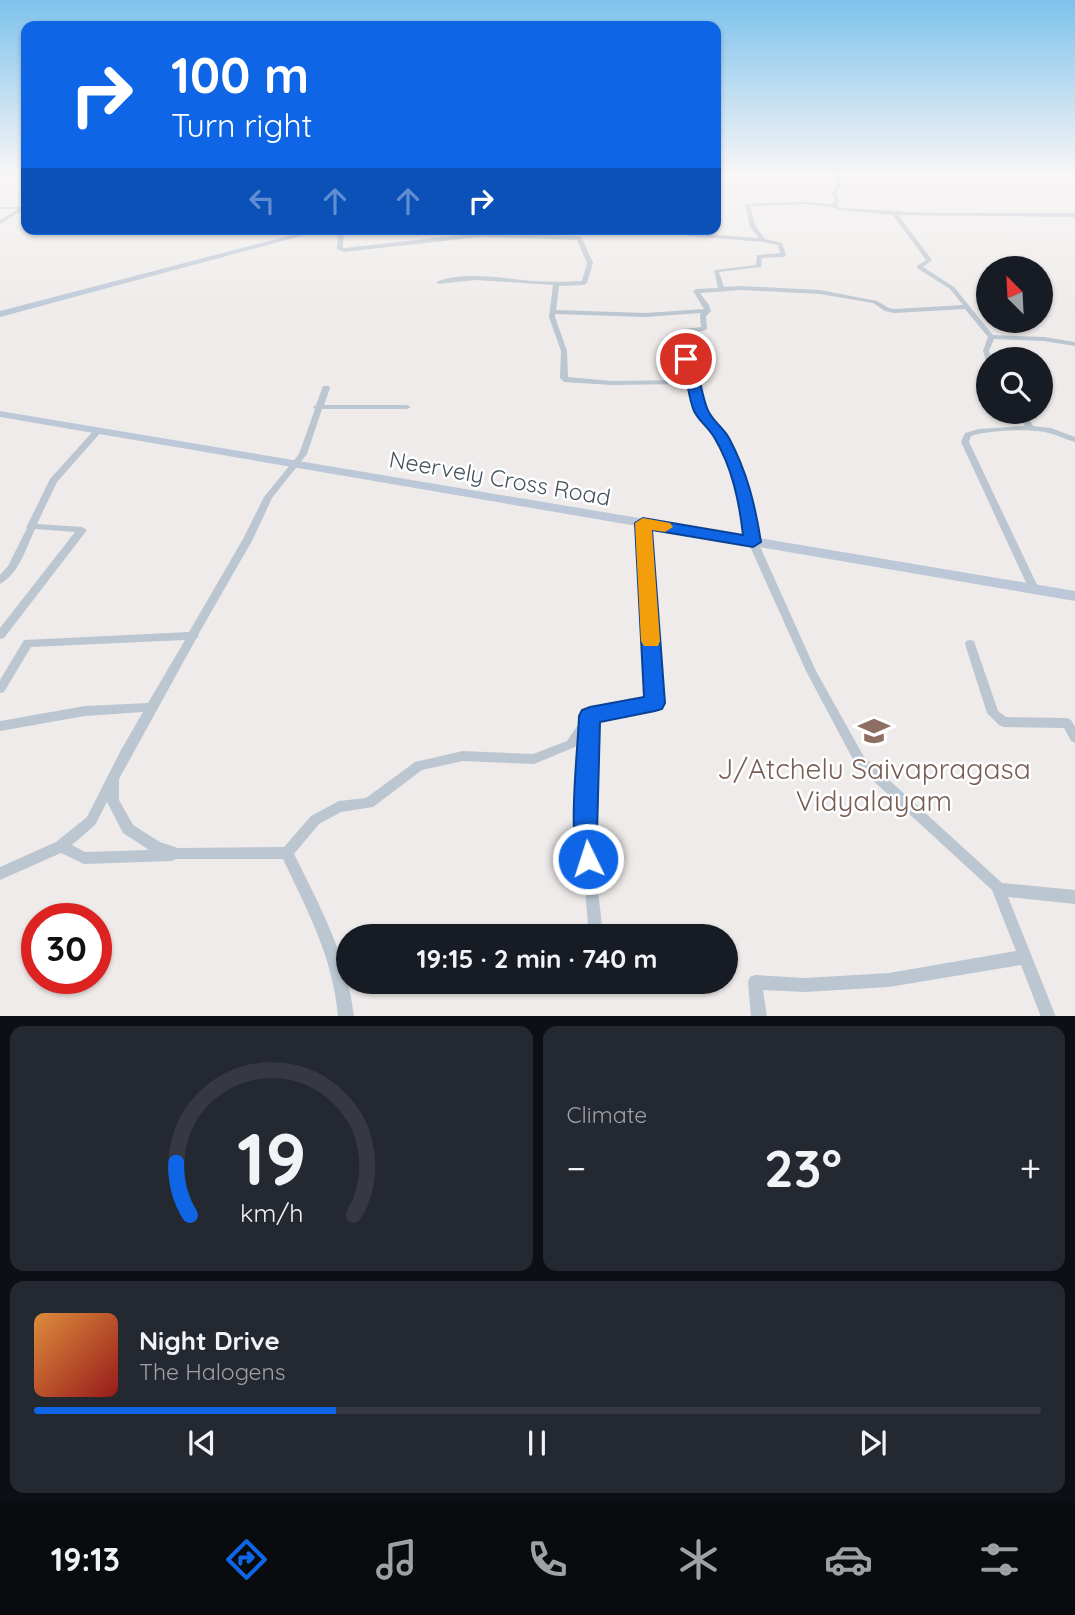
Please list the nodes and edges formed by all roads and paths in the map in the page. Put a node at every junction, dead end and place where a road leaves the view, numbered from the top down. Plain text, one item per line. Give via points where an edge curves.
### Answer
1 (751, 220) edge
2 (899, 220) edge
3 (301, 235) edge
4 (341, 235) edge
5 (480, 235) edge
6 (480, 235) edge
7 (701, 235) edge
8 (763, 240) junction
9 (439, 282) dead end
10 (556, 283) junction
11 (721, 288) junction
12 (967, 307) junction
13 (554, 312) junction
14 (708, 312) junction
15 (0, 314) edge
16 (991, 337) junction
17 (1075, 344) edge
18 (987, 347) edge
19 (694, 382) junction
20 (326, 388) dead end
21 (317, 407) junction
22 (407, 407) dead end
23 (0, 414) edge
24 (1028, 424) edge
25 (1030, 428) junction
26 (98, 431) junction
27 (1075, 440) edge
28 (295, 465) junction
29 (643, 523) junction
30 (30, 526) junction
31 (753, 542) junction
32 (0, 581) edge
33 (1034, 589) junction
34 (1075, 596) edge
35 (0, 635) edge
36 (194, 636) junction
37 (970, 644) dead end
38 (0, 689) edge
39 (153, 706) junction
40 (590, 716) junction
41 (0, 726) edge
42 (1075, 738) edge
43 (113, 778) junction
44 (61, 846) junction
45 (287, 853) junction
46 (178, 854) junction
47 (0, 874) edge
48 (999, 889) junction
49 (1075, 897) edge
50 (595, 924) edge
51 (1026, 957) junction
52 (346, 1016) edge
53 (759, 1016) edge
54 (1049, 1016) edge

1 - 8 street
2 - 12 street via 929,260 919,267 952,288
3 - 15 main road
4 - 6 street via 340,249 344,250
5 - 10 street via 579,238 590,263 584,283
7 - 8 street
8 - 11 street via 780,244 783,254 759,256 759,266 716,271
9 - 10 street
10 - 13 street
11 - 12 street via 820,292 875,302 894,311
11 - 14 street via 695,291
12 - 16 street
13 - 14 street via 645,316
13 - 19 street via 567,380
14 - 19 street via 703,315 704,329 678,334
16 - 17 street
16 - 18 street
19 - 31 street via 704,417 719,433 735,464
20 - 21 street
21 - 22 street
21 - 28 street via 303,454
23 - 26 street, Neervely Cross Road
24 - 25 street
25 - 27 street
25 - 33 street via 979,431 968,435 965,442
26 - 28 street, Neervely Cross Road
26 - 30 street via 53,481
28 - 29 street, Neervely Cross Road
28 - 36 street via 268,498
29 - 31 street, Neervely Cross Road
29 - 40 street via 655,703
30 - 32 street via 12,568
30 - 35 street via 82,530
31 - 33 street, Neervely Cross Road
31 - 48 street via 811,671 860,761
33 - 34 street, Neervely Cross Road
36 - 38 street via 27,643
36 - 39 street
37 - 42 street via 993,713 1003,722 1067,723
39 - 41 street via 85,711
39 - 43 street
40 - 45 street via 571,744 534,759 463,756 419,766 369,803 339,807 315,820
40 - 50 street via 586,833
43 - 44 street via 91,821
43 - 46 street via 113,801 128,829
44 - 46 street via 84,858
44 - 47 street
45 - 46 street
45 - 52 street via 331,948
48 - 49 street
48 - 51 street
51 - 53 street via 889,980 805,985 755,982
51 - 54 street

